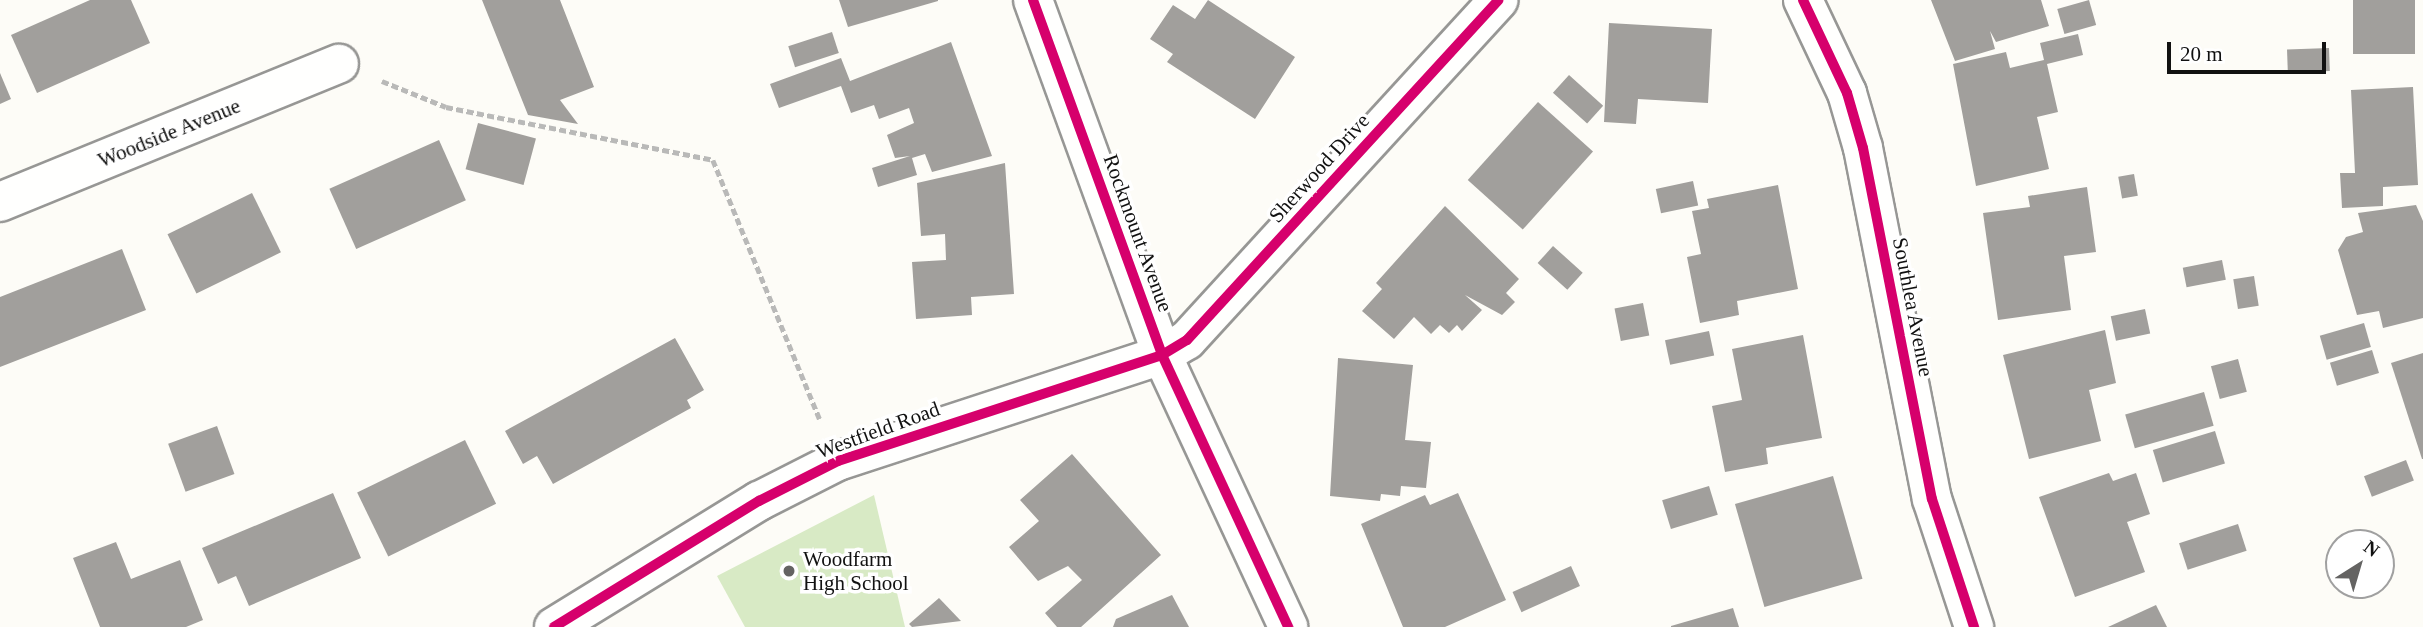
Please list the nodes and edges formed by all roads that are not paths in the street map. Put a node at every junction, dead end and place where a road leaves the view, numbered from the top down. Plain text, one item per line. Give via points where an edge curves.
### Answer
1 (1033, 0) edge
2 (1499, 0) edge
3 (1802, 0) edge
4 (339, 64) road end
5 (0, 202) edge
6 (1162, 355) junction
7 (554, 627) edge
8 (1288, 627) edge
9 (1974, 627) edge

1 - 6 street, Rockmount Avenue
2 - 6 street, Sherwood Drive via 1187,340
3 - 9 street, Southlea Avenue via 1847,93 1863,148 1932,499
4 - 5 street, Woodside Avenue
6 - 7 street, Westfield Road via 838,461 759,500
6 - 8 street, Rockmount Avenue

